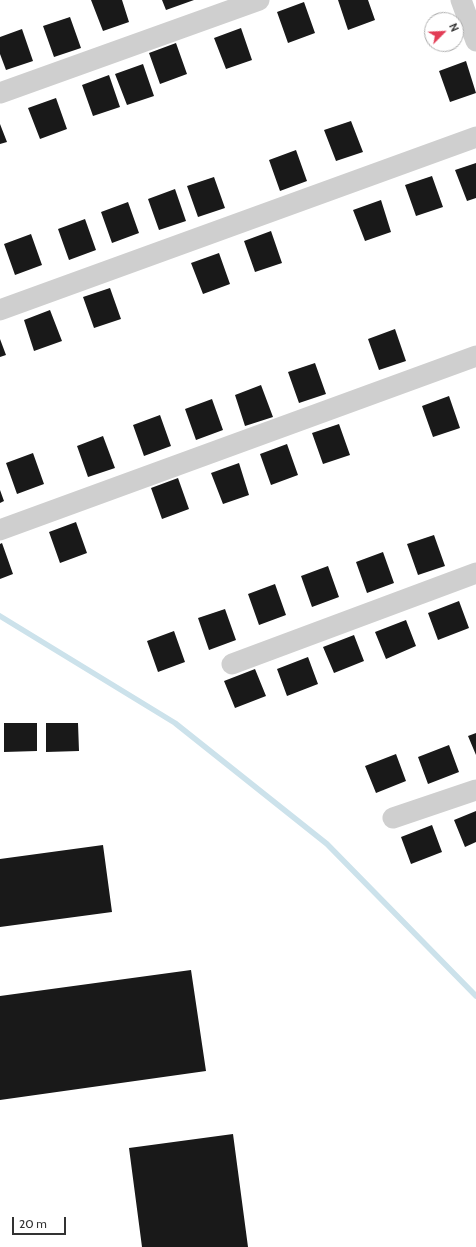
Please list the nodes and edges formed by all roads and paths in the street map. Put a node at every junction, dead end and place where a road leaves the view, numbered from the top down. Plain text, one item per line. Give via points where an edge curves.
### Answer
1 (259, 0) edge
2 (461, 0) edge
3 (476, 41) edge
4 (0, 93) edge
5 (476, 137) edge
6 (0, 310) edge
7 (476, 356) edge
8 (0, 530) edge
9 (476, 573) edge
10 (232, 664) dead end
11 (476, 790) edge
12 (393, 818) dead end

1 - 4 street
2 - 3 street
5 - 6 street
7 - 8 street
9 - 10 street
11 - 12 street

